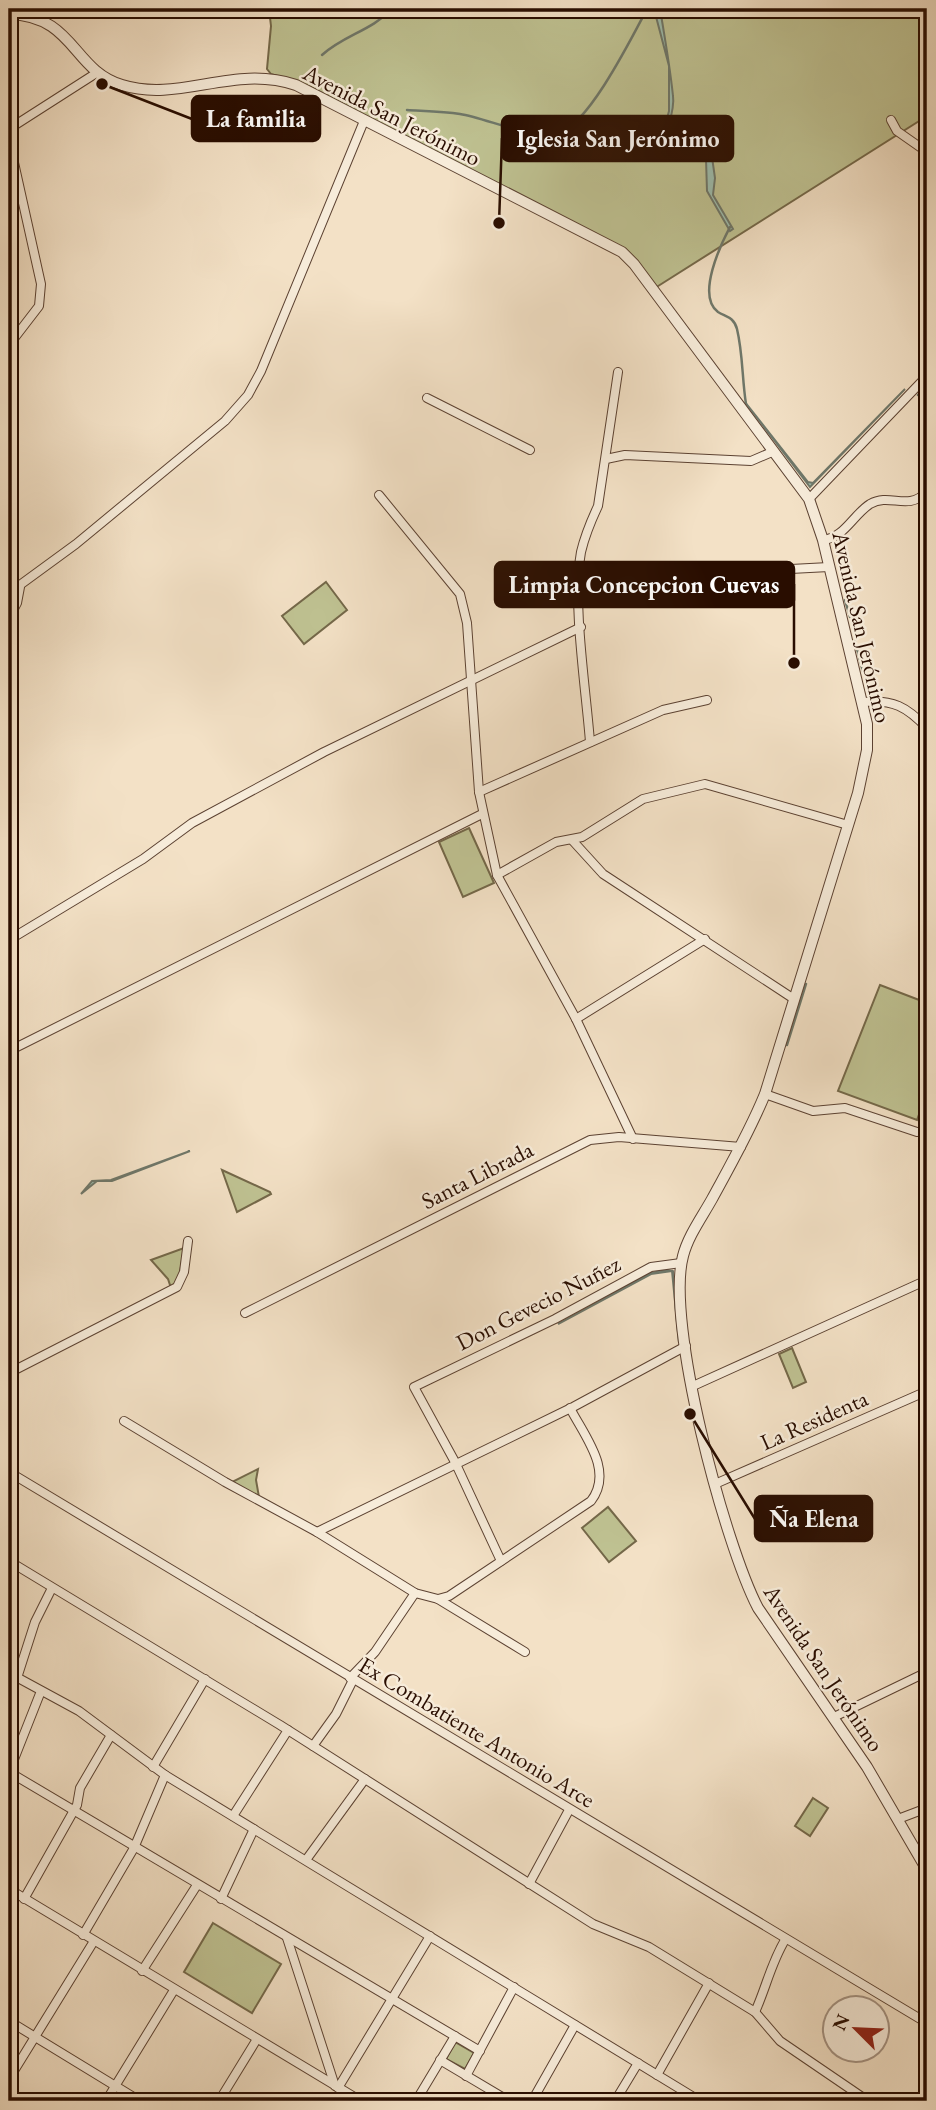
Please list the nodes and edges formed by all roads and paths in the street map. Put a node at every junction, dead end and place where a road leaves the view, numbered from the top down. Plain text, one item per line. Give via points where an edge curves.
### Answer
1 (9, 14) edge
2 (98, 72) junction
3 (891, 120) dead end
4 (364, 121) junction
5 (9, 129) edge
6 (9, 140) edge
7 (927, 152) edge
8 (9, 345) edge
9 (618, 372) dead end
10 (927, 376) edge
11 (427, 398) dead end
12 (530, 450) dead end
13 (772, 452) junction
14 (606, 459) junction
15 (927, 492) edge
16 (379, 495) dead end
17 (808, 499) junction
18 (823, 540) junction
19 (829, 567) junction
20 (579, 580) junction
21 (20, 587) junction
22 (9, 593) edge
23 (9, 618) edge
24 (581, 627) junction
25 (471, 681) junction
26 (707, 701) dead end
27 (863, 702) junction
28 (927, 713) edge
29 (920, 721) junction
30 (927, 728) edge
31 (590, 742) junction
32 (479, 792) junction
33 (482, 814) junction
34 (848, 825) junction
35 (572, 840) junction
36 (497, 875) junction
37 (705, 939) junction
38 (9, 940) edge
39 (794, 999) junction
40 (576, 1019) junction
41 (9, 1051) edge
42 (765, 1094) junction
43 (917, 1132) dead end
44 (633, 1139) junction
45 (741, 1147) junction
46 (188, 1241) dead end
47 (681, 1263) junction
48 (927, 1280) edge
49 (245, 1312) dead end
50 (686, 1346) junction
51 (9, 1373) edge
52 (693, 1386) junction
53 (927, 1391) edge
54 (570, 1408) junction
55 (124, 1421) dead end
56 (455, 1462) junction
57 (9, 1472) edge
58 (715, 1485) junction
59 (317, 1532) junction
60 (9, 1561) edge
61 (501, 1561) junction
62 (52, 1588) junction
63 (415, 1593) junction
64 (438, 1600) junction
65 (525, 1652) dead end
66 (927, 1672) edge
67 (9, 1673) edge
68 (17, 1678) junction
69 (205, 1679) junction
70 (352, 1679) junction
71 (41, 1692) junction
72 (834, 1717) junction
73 (288, 1730) junction
74 (111, 1735) junction
75 (313, 1746) junction
76 (153, 1767) junction
77 (9, 1772) edge
78 (164, 1774) junction
79 (365, 1779) junction
80 (927, 1808) edge
81 (569, 1810) junction
82 (73, 1811) junction
83 (233, 1816) junction
84 (898, 1819) junction
85 (254, 1829) junction
86 (134, 1847) junction
87 (306, 1860) junction
88 (927, 1870) edge
89 (529, 1884) junction
90 (197, 1885) junction
91 (9, 1889) edge
92 (24, 1899) junction
93 (221, 1899) junction
94 (83, 1935) junction
95 (430, 1936) junction
96 (287, 1938) junction
97 (785, 1940) junction
98 (94, 1941) junction
99 (142, 1971) junction
100 (709, 1983) junction
101 (514, 1987) junction
102 (174, 1990) junction
103 (392, 1999) junction
104 (755, 2012) junction
105 (9, 2021) edge
106 (927, 2022) edge
107 (575, 2025) junction
108 (454, 2036) junction
109 (34, 2037) junction
110 (257, 2039) junction
111 (480, 2051) junction
112 (440, 2060) junction
113 (638, 2063) junction
114 (657, 2075) junction
115 (466, 2076) junction
116 (9, 2079) edge
117 (114, 2086) junction
118 (337, 2087) junction
119 (106, 2101) edge
120 (140, 2101) edge
121 (219, 2101) edge
122 (360, 2101) edge
123 (416, 2101) edge
124 (509, 2101) edge
125 (532, 2101) edge
126 (615, 2101) edge
127 (700, 2101) edge
128 (868, 2101) edge

1 - 2 street, Avenida San Jerónimo via 49,23
2 - 4 street, Avenida San Jerónimo via 114,82 148,90 240,77 269,78 296,85
2 - 5 street
3 - 7 street via 897,131
4 - 13 street, Avenida San Jerónimo via 622,252
4 - 21 street via 244,402
6 - 8 street via 41,284 39,306
9 - 14 street
10 - 17 street
11 - 12 street
13 - 14 street via 751,461 625,455
13 - 17 street, Avenida San Jerónimo
14 - 20 street via 598,506 581,554
15 - 18 street via 910,503 890,500 870,505 836,537
16 - 25 street via 460,594
17 - 18 street, Avenida San Jerónimo
18 - 19 street, Avenida San Jerónimo
19 - 20 street
19 - 27 street, Avenida San Jerónimo
20 - 24 street
21 - 22 street
21 - 23 street
24 - 25 street
24 - 31 street
25 - 32 street
25 - 38 street via 192,823 143,859
26 - 31 street via 663,710
27 - 29 street via 893,702
27 - 34 street, Avenida San Jerónimo via 867,750
28 - 29 street
29 - 30 street
31 - 32 street
32 - 33 street
33 - 36 street
33 - 41 street
34 - 35 street via 705,784 642,799
34 - 39 street, Avenida San Jerónimo
35 - 36 street via 556,842
35 - 37 street via 603,874
36 - 40 street
37 - 39 street
37 - 40 street
39 - 42 street, Avenida San Jerónimo
40 - 44 street
42 - 43 street via 813,1111 845,1108
42 - 45 street, Avenida San Jerónimo
44 - 45 street, Santa Librada
44 - 49 street, Santa Librada via 590,1140
45 - 47 street, Avenida San Jerónimo via 688,1241
46 - 51 street via 177,1287
47 - 50 street, Avenida San Jerónimo
47 - 56 street, Don Gevecio Nuñez via 651,1267 414,1387
48 - 52 street
50 - 52 street, Avenida San Jerónimo
50 - 54 street
52 - 58 street, Avenida San Jerónimo
53 - 58 street, La Residenta
54 - 56 street
54 - 61 street via 601,1468 601,1485 591,1501
55 - 59 street
56 - 59 street
56 - 61 street
57 - 70 street, Ex Combatiente Antonio Arce
58 - 72 street, Avenida San Jerónimo via 745,1583
59 - 63 street
60 - 62 street
61 - 64 street
62 - 68 street via 35,1622
62 - 69 street
63 - 64 street
63 - 70 street
64 - 65 street
66 - 72 street
67 - 68 street
68 - 71 street
69 - 73 street
69 - 76 street
70 - 75 street via 336,1714
70 - 81 street, Ex Combatiente Antonio Arce
71 - 74 street via 79,1711
71 - 77 street
72 - 84 street, Avenida San Jerónimo
73 - 75 street
73 - 83 street
74 - 76 street
74 - 82 street via 80,1788
75 - 79 street
76 - 78 street
77 - 82 street
78 - 83 street
78 - 86 street
79 - 87 street
79 - 89 street
80 - 84 street
81 - 89 street
81 - 97 street, Ex Combatiente Antonio Arce
82 - 86 street
82 - 92 street
83 - 85 street
84 - 88 street, Avenida San Jerónimo
85 - 87 street
85 - 93 street
86 - 90 street
86 - 94 street
87 - 95 street
89 - 100 street via 593,1924 649,1947
90 - 93 street
90 - 99 street
91 - 92 street
92 - 94 street
93 - 96 street
94 - 98 street
95 - 101 street
95 - 103 street
96 - 103 street
96 - 118 street
97 - 104 street
97 - 106 street, Ex Combatiente Antonio Arce
98 - 99 street
98 - 109 street
99 - 102 street
100 - 104 street
100 - 114 street
101 - 107 street
101 - 111 street
102 - 110 street
102 - 117 street
103 - 108 street
103 - 118 street
104 - 128 street via 780,2041
105 - 109 street
107 - 113 street
107 - 125 street
108 - 111 street
108 - 112 street
109 - 116 street
109 - 117 street
110 - 118 street
110 - 121 street
111 - 115 street
112 - 115 street
112 - 123 street
113 - 114 street
113 - 126 street
114 - 127 street
115 - 124 street
117 - 119 street
117 - 120 street
118 - 122 street

